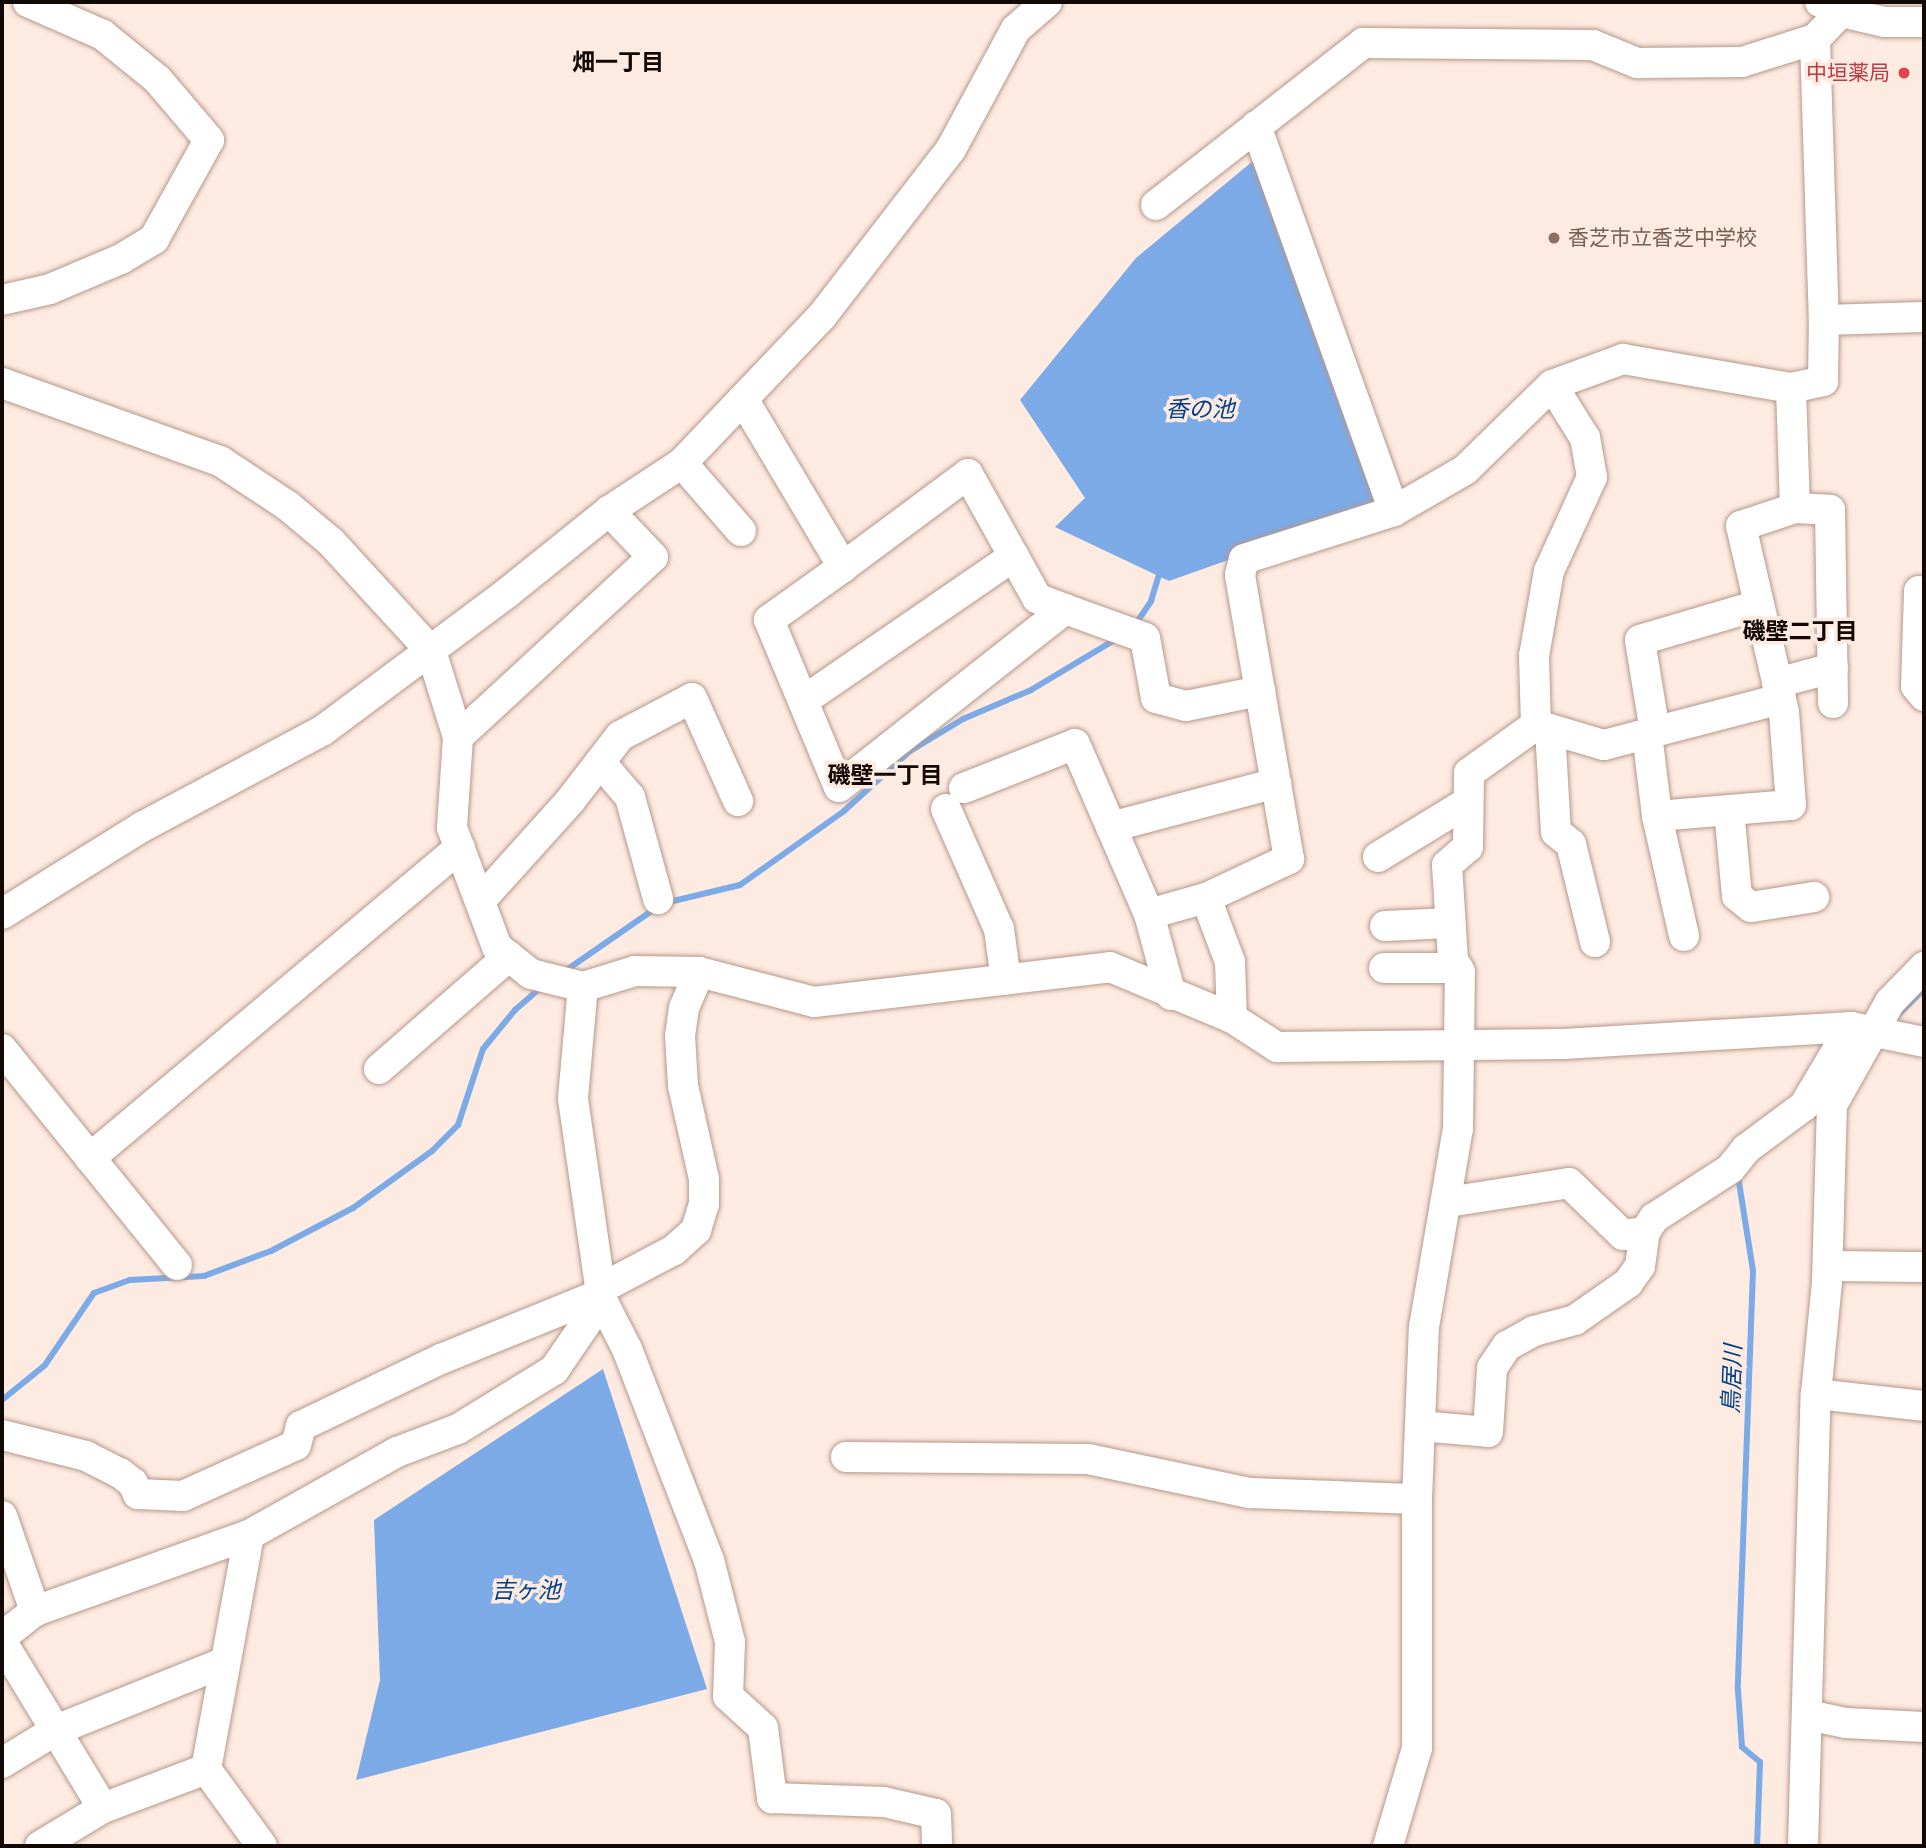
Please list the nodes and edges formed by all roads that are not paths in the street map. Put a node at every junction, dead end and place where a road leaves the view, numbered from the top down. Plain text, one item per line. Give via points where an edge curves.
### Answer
1 (28, 2) edge
2 (1047, 2) edge
3 (1830, 7) edge
4 (1924, 22) edge
5 (1815, 40) junction
6 (1256, 126) junction
7 (1156, 205) dead end
8 (2, 300) edge
9 (1924, 317) edge
10 (1825, 320) junction
11 (2, 383) edge
12 (1552, 385) junction
13 (1791, 388) junction
14 (744, 399) junction
15 (682, 463) junction
16 (1795, 508) junction
17 (609, 511) junction
18 (1394, 511) junction
19 (741, 531) dead end
20 (1014, 556) junction
21 (843, 567) junction
22 (1919, 591) dead end
23 (1759, 605) junction
24 (1065, 609) junction
25 (431, 651) junction
26 (1833, 668) junction
27 (1260, 691) junction
28 (1779, 691) junction
29 (1924, 696) edge
30 (803, 701) junction
31 (1833, 703) dead end
32 (1543, 727) junction
33 (1651, 733) junction
34 (458, 737) junction
35 (600, 762) junction
36 (1276, 783) junction
37 (738, 801) dead end
38 (1466, 803) junction
39 (1729, 810) junction
40 (1657, 816) junction
41 (1111, 827) junction
42 (460, 848) junction
43 (1378, 857) dead end
44 (1814, 897) dead end
45 (1206, 898) junction
46 (657, 899) dead end
47 (481, 900) junction
48 (2, 914) edge
49 (1149, 914) junction
50 (1450, 923) junction
51 (1385, 926) dead end
52 (1684, 936) dead end
53 (1595, 942) dead end
54 (509, 956) junction
55 (1924, 967) edge
56 (1384, 968) dead end
57 (1458, 968) junction
58 (699, 972) junction
59 (1006, 981) junction
60 (583, 986) junction
61 (1171, 995) junction
62 (1232, 1018) junction
63 (1863, 1029) junction
64 (1924, 1042) edge
65 (1461, 1044) junction
66 (2, 1049) edge
67 (379, 1069) dead end
68 (90, 1158) junction
69 (1448, 1202) junction
70 (1645, 1233) junction
71 (177, 1265) dead end
72 (1828, 1266) junction
73 (1924, 1267) edge
74 (601, 1294) junction
75 (1816, 1394) junction
76 (1924, 1406) edge
77 (1420, 1426) junction
78 (2, 1435) edge
79 (846, 1457) dead end
80 (1417, 1499) junction
81 (2, 1518) edge
82 (249, 1535) junction
83 (35, 1611) junction
84 (2, 1637) edge
85 (2, 1642) edge
86 (225, 1662) junction
87 (1808, 1715) junction
88 (1924, 1727) edge
89 (56, 1730) junction
90 (2, 1763) edge
91 (206, 1769) junction
92 (103, 1808) junction
93 (40, 1846) edge
94 (262, 1846) edge
95 (937, 1846) edge
96 (1388, 1846) edge
97 (1803, 1846) edge

1 - 8 street via 103,36 157,79 209,140 154,239 121,259 50,289
2 - 14 street via 1016,29 951,149 822,316
3 - 4 street via 1884,22
3 - 5 street
5 - 6 street via 1742,62 1637,63 1593,45 1363,43
5 - 10 street
6 - 7 street
6 - 18 street
9 - 10 street
10 - 13 street via 1823,381
11 - 25 street via 220,461 288,506 331,542
12 - 13 street via 1623,359
12 - 18 street via 1465,470
12 - 32 street via 1586,438 1592,477 1549,571 1534,656
13 - 16 street
14 - 15 street
14 - 21 street
15 - 17 street
15 - 19 street
16 - 23 street via 1741,526
16 - 26 street via 1830,510
17 - 25 street
17 - 34 street via 653,557
18 - 27 street via 1244,559 1240,575
20 - 21 street via 968,474
20 - 24 street via 1037,598
20 - 30 street
21 - 30 street via 769,620
22 - 29 street via 1916,686
23 - 28 street
23 - 33 street via 1640,640
24 - 27 street via 1144,638 1156,698 1186,706
24 - 30 street via 839,788
25 - 34 street
25 - 48 street via 322,731 142,827
26 - 28 street
26 - 31 street
27 - 36 street
28 - 33 street
28 - 39 street via 1791,804
32 - 33 street via 1604,745
32 - 38 street via 1469,773
32 - 53 street via 1556,832 1571,844
33 - 40 street
34 - 42 street via 452,828
35 - 37 street via 620,736 692,698
35 - 46 street via 629,797
35 - 47 street
36 - 41 street
36 - 45 street via 1289,859
38 - 43 street
38 - 50 street via 1468,847 1447,865
39 - 40 street
39 - 44 street via 1737,896 1751,907
40 - 52 street
41 - 49 street
41 - 59 street via 1075,744 955,799 999,929
42 - 47 street
42 - 68 street
45 - 49 street
45 - 62 street via 1230,962
47 - 54 street via 497,947
49 - 61 street
50 - 51 street
50 - 57 street via 1453,960
54 - 60 street via 531,974
54 - 67 street
55 - 63 street
56 - 57 street
57 - 65 street
58 - 59 street via 814,1002
58 - 60 street via 635,971
58 - 74 street via 684,1008 680,1036 683,1086 704,1179 700,1217 696,1230 674,1250
59 - 61 street via 1110,967
60 - 74 street via 573,1098
61 - 62 street
62 - 65 street via 1277,1047
63 - 64 street
63 - 65 street via 1563,1044
63 - 70 street via 1804,1107 1746,1149 1730,1169 1654,1218
63 - 72 street via 1832,1105
65 - 69 street via 1458,1129
66 - 68 street
68 - 71 street
69 - 70 street via 1569,1182 1623,1235
69 - 77 street via 1424,1327
70 - 77 street via 1640,1266 1612,1299 1576,1320 1534,1331 1507,1346 1492,1368 1488,1432
72 - 73 street
72 - 75 street
74 - 78 street via 441,1360 301,1426 296,1445 183,1496 138,1494 120,1473 86,1456
74 - 82 street via 554,1370 458,1429 397,1452
74 - 95 street via 709,1560 730,1642 728,1696 764,1728 772,1798 884,1802 936,1814
75 - 76 street
75 - 87 street
77 - 80 street
79 - 80 street via 1088,1459 1250,1493
80 - 96 street via 1413,1696 1417,1748
81 - 83 street
82 - 83 street
82 - 86 street
83 - 84 street
85 - 89 street
86 - 89 street
86 - 91 street
87 - 88 street via 1846,1723
87 - 97 street
89 - 90 street
89 - 92 street
91 - 92 street
91 - 94 street
92 - 93 street

